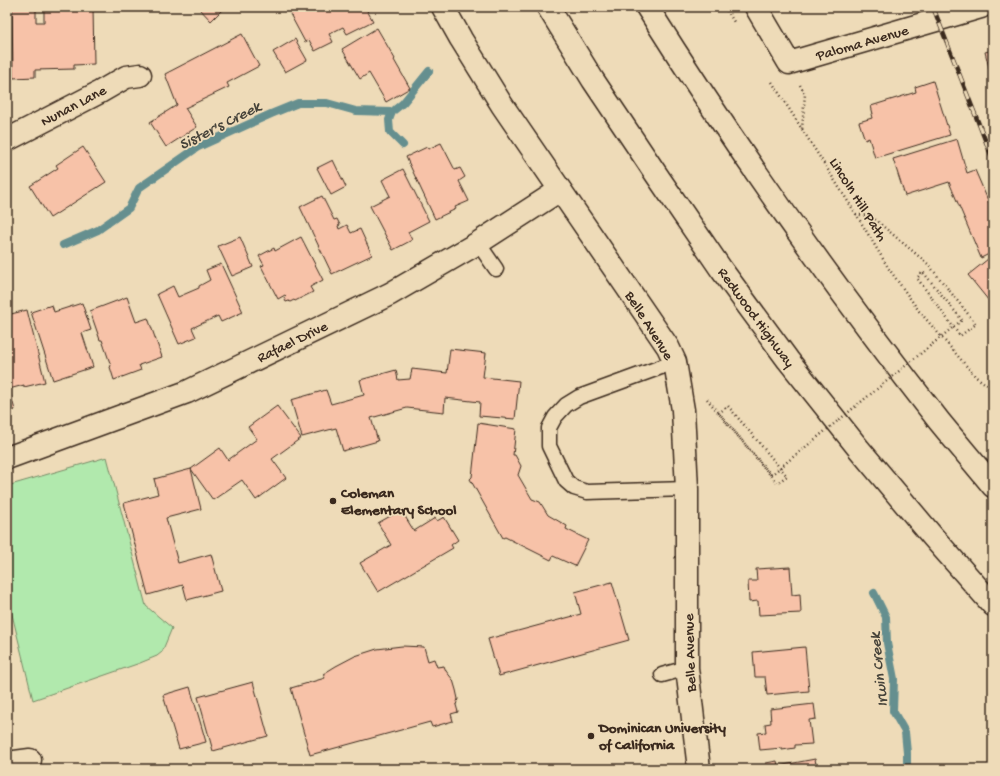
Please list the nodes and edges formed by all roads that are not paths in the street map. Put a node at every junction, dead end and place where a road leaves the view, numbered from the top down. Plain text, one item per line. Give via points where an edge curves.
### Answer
1 (443, 7) edge
2 (548, 7) edge
3 (647, 7) edge
4 (756, 7) edge
5 (981, 7) edge
6 (140, 75) dead end
7 (7, 140) edge
8 (560, 190) junction
9 (478, 243) junction
10 (496, 269) dead end
11 (675, 362) junction
12 (7, 458) edge
13 (993, 486) edge
14 (687, 489) junction
15 (993, 605) edge
16 (687, 668) junction
17 (662, 675) dead end
18 (30, 760) dead end
19 (7, 763) edge
20 (699, 769) edge

1 - 8 main road, Belle Avenue via 502,105
2 - 15 main road, Redwood Highway via 656,174 788,360 864,455
3 - 13 main road via 739,148 808,247 871,333
4 - 5 main road, Paloma Avenue via 789,63
6 - 7 main road, Nunan Lane via 126,77
8 - 9 main road, Rafael Drive
8 - 11 main road, Belle Avenue
9 - 10 lane
9 - 12 main road, Rafael Drive via 390,294 187,392
11 - 14 main road, Belle Avenue via 683,410
11 - 14 lane via 579,397 566,405 549,428 549,446 566,481 574,488 587,492
14 - 16 main road, Belle Avenue
16 - 17 lane
16 - 20 main road, Belle Avenue
18 - 19 main road

